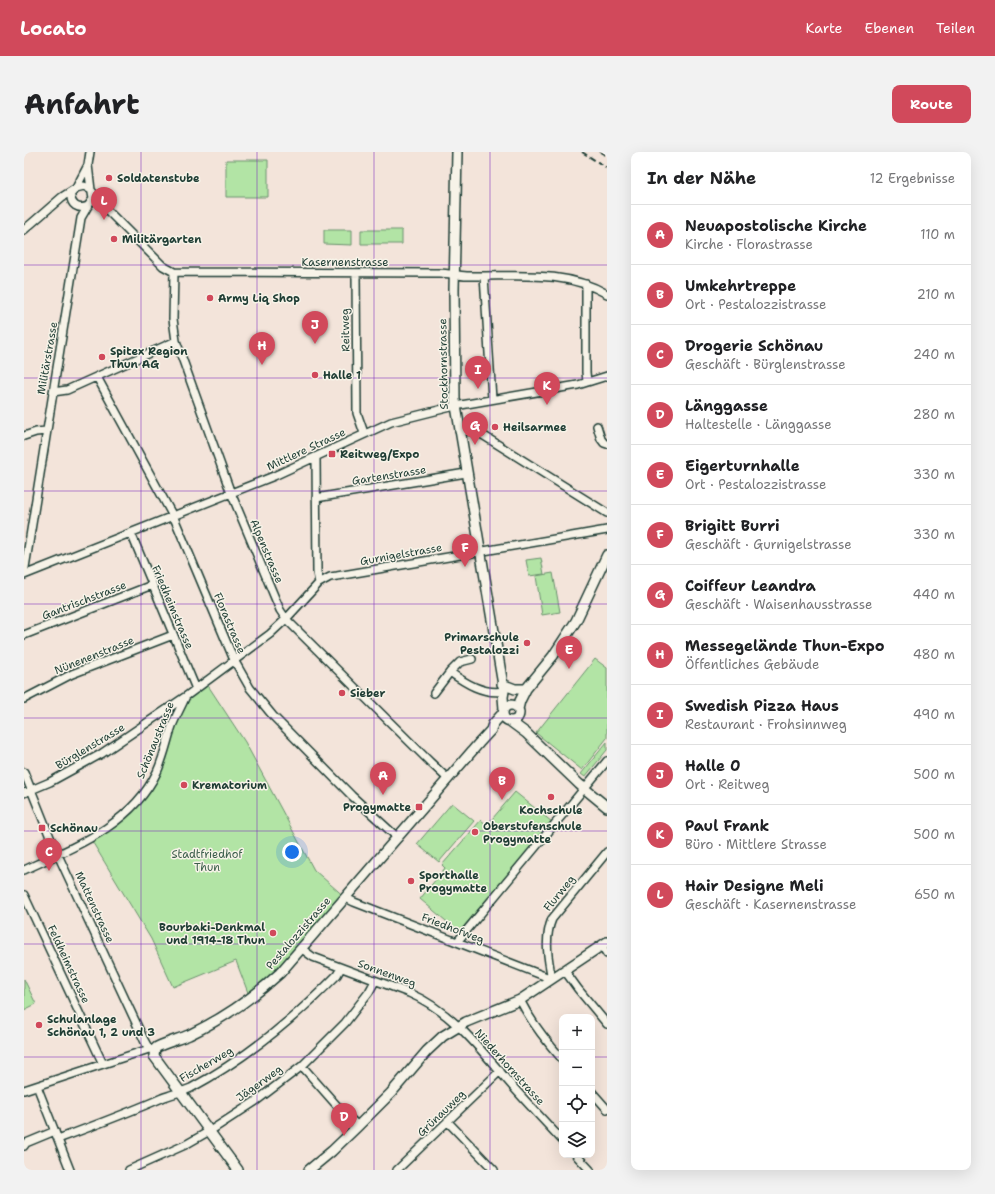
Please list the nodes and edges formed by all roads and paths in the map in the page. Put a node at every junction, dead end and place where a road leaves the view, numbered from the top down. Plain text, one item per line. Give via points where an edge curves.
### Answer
1 (90, 152) edge
2 (457, 152) edge
3 (88, 165) junction
4 (74, 189) junction
5 (91, 191) junction
6 (54, 205) junction
7 (75, 205) junction
8 (89, 206) junction
9 (105, 208) junction
10 (80, 218) junction
11 (24, 230) edge
12 (174, 272) junction
13 (356, 273) junction
14 (454, 275) junction
15 (484, 276) junction
16 (586, 284) junction
17 (607, 294) edge
18 (176, 341) junction
19 (607, 376) edge
20 (96, 377) junction
21 (587, 382) junction
22 (52, 392) junction
23 (492, 399) junction
24 (455, 406) junction
25 (597, 426) dead end
26 (46, 431) junction
27 (459, 431) junction
28 (364, 433) junction
29 (24, 436) edge
30 (607, 444) edge
31 (316, 458) junction
32 (466, 473) junction
33 (231, 493) junction
34 (316, 498) junction
35 (607, 513) edge
36 (173, 516) junction
37 (607, 530) edge
38 (131, 533) junction
39 (479, 552) junction
40 (607, 555) edge
41 (24, 574) edge
42 (319, 583) junction
43 (152, 585) junction
44 (286, 619) junction
45 (24, 635) edge
46 (173, 635) junction
47 (472, 659) dead end
48 (234, 660) junction
49 (450, 672) junction
50 (503, 688) junction
51 (196, 689) junction
52 (526, 689) junction
53 (434, 693) dead end
54 (185, 697) junction
55 (24, 699) edge
56 (164, 711) junction
57 (510, 712) junction
58 (174, 722) junction
59 (607, 761) edge
60 (24, 772) edge
61 (448, 778) junction
62 (585, 789) junction
63 (27, 791) edge
64 (607, 807) edge
65 (398, 838) junction
66 (607, 852) edge
67 (58, 854) junction
68 (24, 870) edge
69 (24, 895) edge
70 (346, 898) junction
71 (457, 942) junction
72 (604, 944) edge
73 (302, 949) junction
74 (607, 954) edge
75 (341, 968) junction
76 (565, 971) junction
77 (552, 979) junction
78 (374, 980) junction
79 (520, 1000) junction
80 (607, 1024) edge
81 (458, 1026) junction
82 (152, 1050) junction
83 (559, 1055) edge
84 (103, 1064) junction
85 (302, 1066) junction
86 (500, 1071) junction
87 (38, 1086) junction
88 (24, 1090) edge
89 (180, 1091) junction
90 (595, 1095) edge
91 (607, 1109) edge
92 (448, 1122) junction
93 (358, 1126) junction
94 (55, 1131) junction
95 (210, 1131) junction
96 (559, 1137) edge
97 (58, 1139) junction
98 (24, 1146) edge
99 (579, 1158) edge
100 (235, 1169) edge
101 (70, 1170) edge
102 (129, 1170) edge
103 (309, 1170) edge
104 (397, 1170) edge
105 (494, 1170) edge
106 (590, 1170) edge

1 - 3 street
2 - 14 street, Stockhornstrasse
3 - 4 street
3 - 5 street
4 - 5 street via 84,186
4 - 6 street
4 - 7 street via 71,198
5 - 8 street via 93,199
5 - 9 street
6 - 7 street
6 - 11 street
7 - 8 street via 82,208
7 - 10 street, Militärstrasse
8 - 9 street
8 - 10 street, Militärstrasse
9 - 12 street via 163,266
10 - 22 street, Militärstrasse
12 - 13 street, Kasernenstrasse
12 - 18 street, Alpenstrasse via 173,319
13 - 14 street, Kasernenstrasse
13 - 28 street, Reitweg via 357,413
14 - 15 street, Kasernenstrasse
14 - 24 street, Stockhornstrasse
15 - 16 street, Kasernenstrasse via 554,277
15 - 23 street
16 - 17 street, Kasernenstrasse
16 - 21 street
18 - 20 street
18 - 33 street, Alpenstrasse
19 - 21 street, Mittlere Strasse
20 - 22 street via 62,392
20 - 36 street, Florastrasse
21 - 23 street, Mittlere Strasse
22 - 26 street, Militärstrasse
23 - 24 street, Mittlere Strasse
24 - 27 street, Stockhornstrasse
24 - 28 street, Mittlere Strasse via 391,422
25 - 30 street via 601,439
26 - 29 street
26 - 41 street, Militärstrasse
27 - 32 street, Stockhornstrasse
27 - 35 street via 474,431 480,434
28 - 31 street, Mittlere Strasse
31 - 33 street, Mittlere Strasse
31 - 34 street
32 - 34 street, Gartenstrasse
32 - 39 street, Stockhornstrasse
33 - 36 street, Mittlere Strasse
33 - 44 street, Alpenstrasse
34 - 42 street
36 - 38 street, Mittlere Strasse
36 - 48 street, Florastrasse
37 - 39 street, Gurnigelstrasse
38 - 41 street, Mittlere Strasse
38 - 43 street, Friedheimstrasse
39 - 42 street, Gurnigelstrasse via 330,577
39 - 50 street, Stockhornstrasse
40 - 52 street via 576,622
42 - 44 street, Schönaustrasse
43 - 45 street, Gantrischstrasse
43 - 46 street, Friedheimstrasse
44 - 48 street, Schönaustrasse via 261,642
44 - 61 street, Alpenstrasse
46 - 51 street, Friedheimstrasse
46 - 55 street, Nünenenstrasse via 72,674
47 - 49 street via 460,662
48 - 51 street, Schönaustrasse
48 - 65 street, Florastrasse via 250,688 273,716
49 - 50 street via 464,683 479,688 493,692
49 - 53 street
50 - 52 street
50 - 57 street, Stockhornstrasse via 502,697
51 - 54 street, Schönaustrasse
52 - 57 street
54 - 56 street, Bürglenstrasse
54 - 58 street, Schönaustrasse
56 - 58 street
56 - 63 street, Bürglenstrasse via 101,754
57 - 61 street, Pestalozzistrasse
57 - 62 street via 526,733
58 - 67 street, Schönaustrasse via 162,760 144,794 123,816 99,834
59 - 62 street
60 - 63 street, Mattenstrasse
61 - 65 street, Pestalozzistrasse
62 - 64 street
62 - 71 street
63 - 67 street, Mattenstrasse
65 - 70 street, Pestalozzistrasse
66 - 77 street, Flurweg via 549,925 549,963
67 - 68 street
67 - 82 street, Mattenstrasse via 144,1040
69 - 84 street, Feldheimstrasse
70 - 71 street, Friedhofweg
70 - 73 street, Pestalozzistrasse
71 - 77 street, Friedhofweg
72 - 74 street
72 - 76 street
73 - 75 street, Sonnenweg via 313,957
73 - 82 street, Pestalozzistrasse via 275,978 234,1009 200,1029
75 - 78 street, Sonnenweg
75 - 89 street, Fischerweg via 307,1004 250,1050 186,1090
76 - 77 street
76 - 80 street
77 - 79 street
78 - 81 street, Sonnenweg via 420,998 439,1009
78 - 85 street, Jägerweg via 369,992 345,1023
79 - 81 street
79 - 83 street via 535,1026
81 - 86 street, Niederhornstrasse
81 - 93 street via 427,1051
82 - 84 street, Pestalozzistrasse
82 - 89 street, Mattenstrasse
84 - 87 street, Pestalozzistrasse
85 - 93 street
85 - 95 street, Jägerweg via 256,1101
86 - 92 street, Grünauweg
86 - 96 street, Niederhornstrasse
87 - 88 street, Pestalozzistrasse
87 - 94 street
89 - 95 street, Mattenstrasse
89 - 97 street, Fischerweg
90 - 91 street
92 - 104 street, Grünauweg
92 - 105 street
93 - 103 street
94 - 97 street
94 - 98 street
95 - 100 street, Mattenstrasse
95 - 102 street, Jägerweg
97 - 101 street
99 - 106 street

